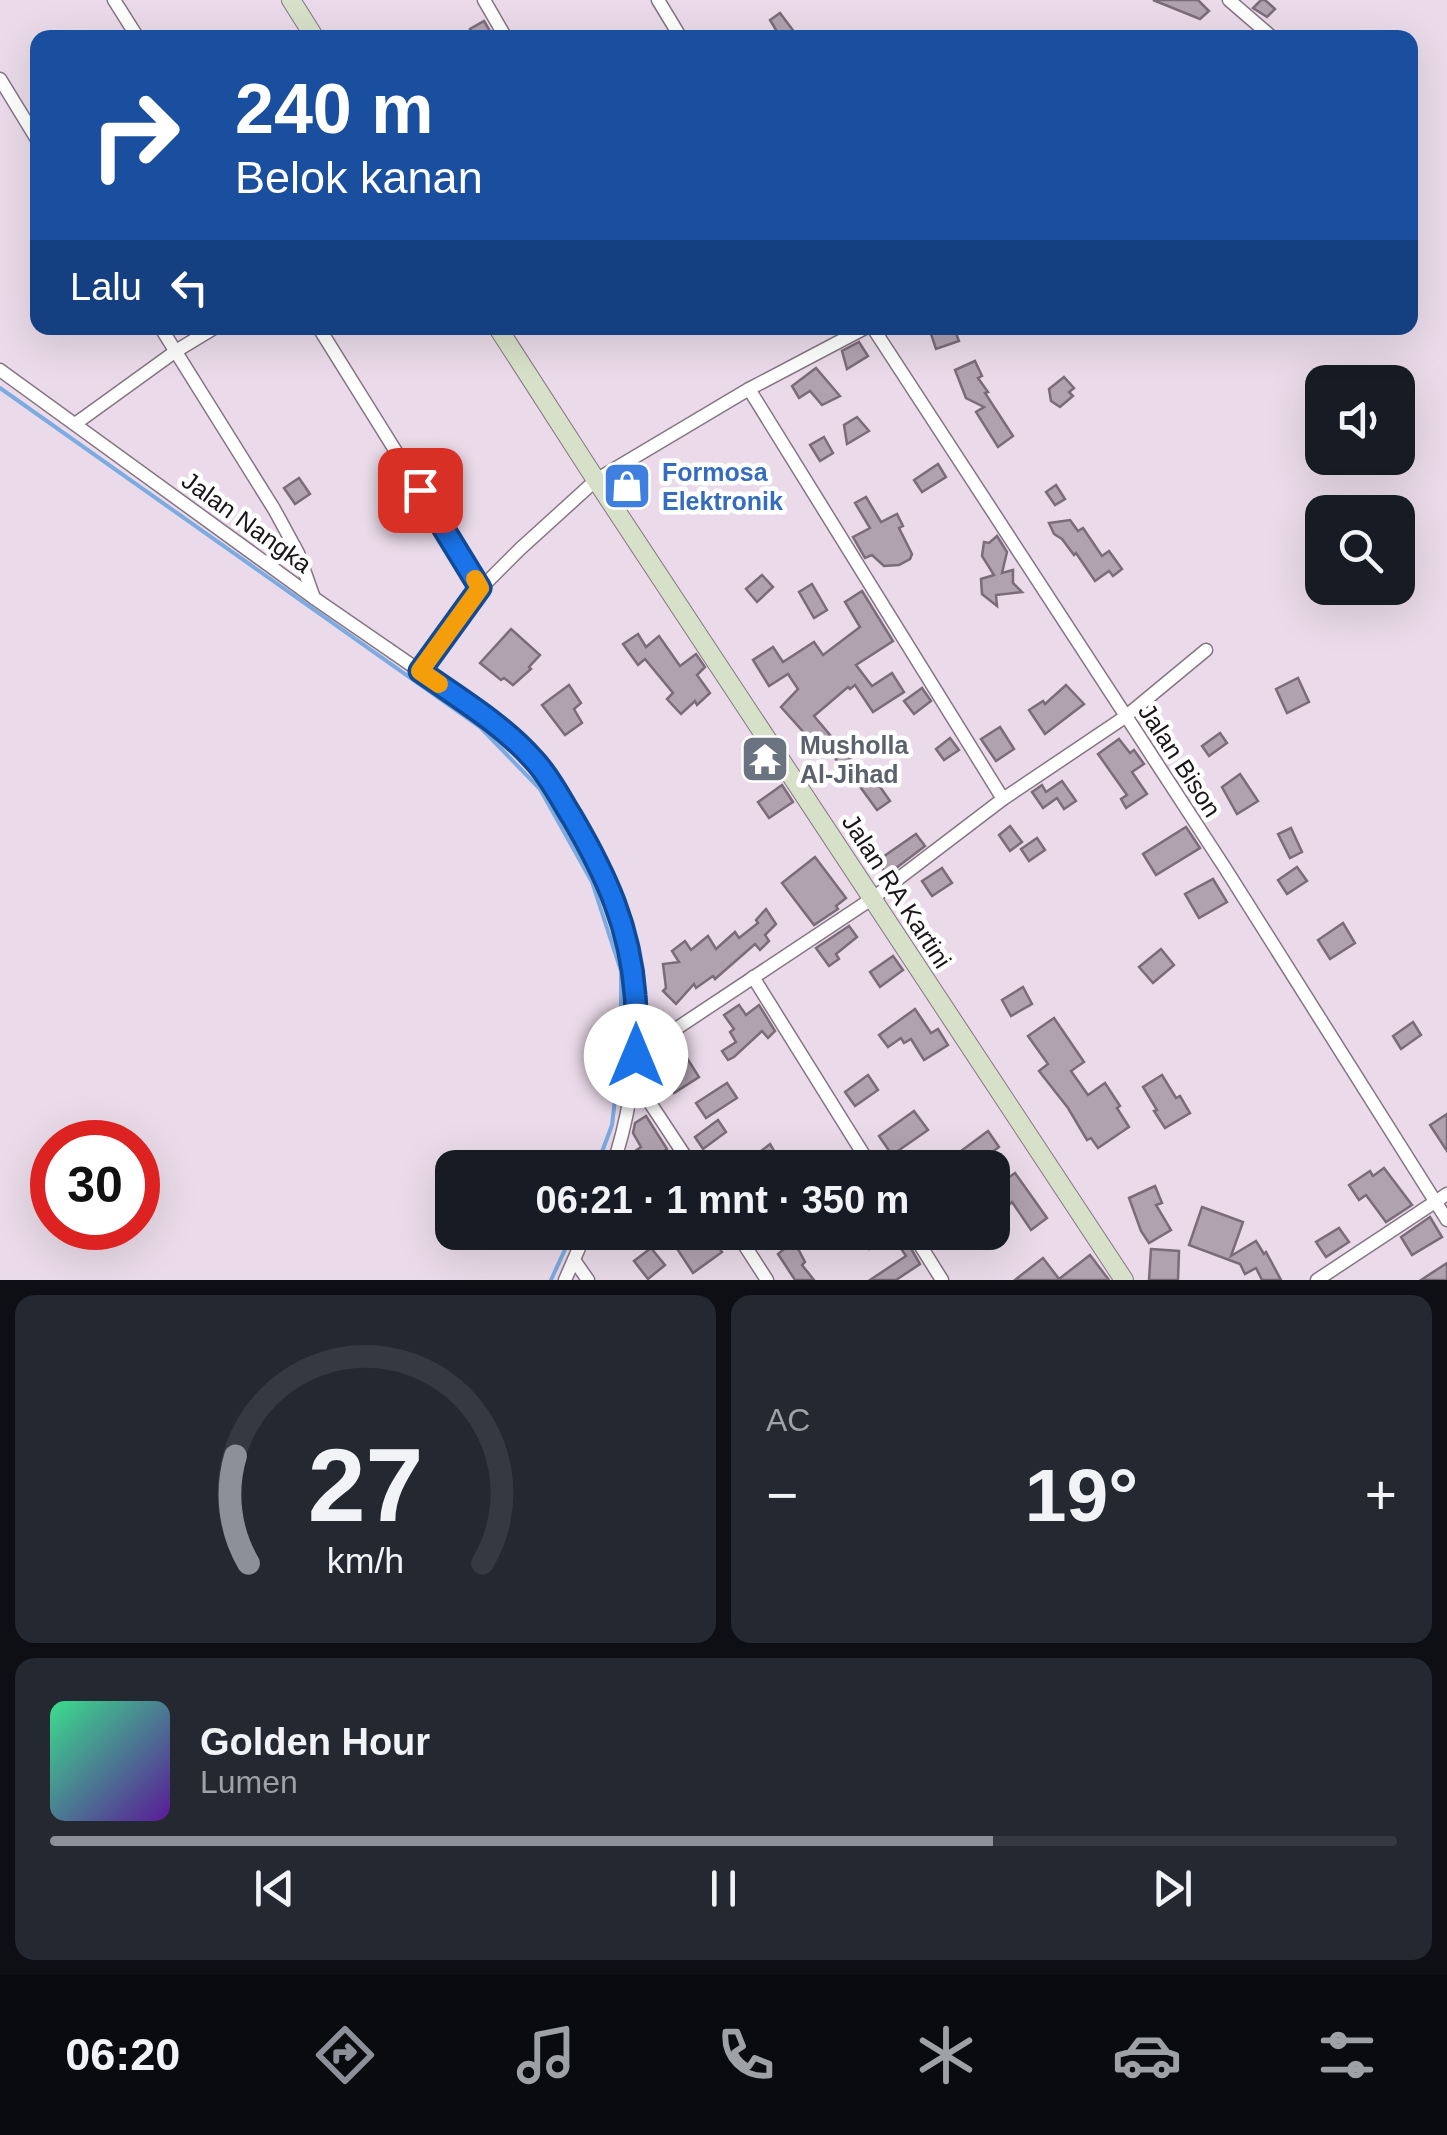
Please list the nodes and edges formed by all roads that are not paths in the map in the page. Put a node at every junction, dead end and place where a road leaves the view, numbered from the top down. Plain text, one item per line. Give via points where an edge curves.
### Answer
1 (114, 0) edge
2 (292, 0) edge
3 (484, 0) edge
4 (658, 0) edge
5 (1230, 0) edge
6 (133, 30) edge
7 (310, 30) edge
8 (501, 30) edge
9 (676, 30) edge
10 (1264, 30) edge
11 (0, 79) edge
12 (30, 128) edge
13 (165, 335) edge
14 (203, 335) edge
15 (323, 335) edge
16 (503, 335) edge
17 (855, 335) edge
18 (874, 335) edge
19 (176, 352) junction
20 (0, 370) edge
21 (748, 389) junction
22 (75, 424) junction
23 (596, 480) junction
24 (480, 588) junction
25 (314, 598) junction
26 (1206, 650) dead end
27 (420, 671) junction
28 (1125, 718) junction
29 (1003, 799) junction
30 (873, 898) junction
31 (753, 977) junction
32 (636, 1056) junction
33 (633, 1077) junction
34 (616, 1150) edge
35 (681, 1150) edge
36 (861, 1150) edge
37 (1441, 1198) edge
38 (1447, 1220) edge
39 (578, 1250) edge
40 (748, 1250) edge
41 (923, 1250) edge
42 (574, 1260) junction
43 (566, 1280) edge
44 (588, 1280) edge
45 (767, 1280) edge
46 (942, 1280) edge
47 (1124, 1280) edge
48 (1318, 1280) edge

1 - 6 street
2 - 7 main road
3 - 8 street
4 - 9 street
5 - 10 street
11 - 12 street
13 - 19 street, Jalan Nangka
14 - 19 street
15 - 24 street
16 - 23 main road, Jalan RA Kartini
17 - 21 street
18 - 28 street, Jalan Bison
19 - 22 street
19 - 25 street, Jalan Nangka via 274,509
20 - 22 street, Jalan Nangka
21 - 23 street
21 - 29 street
22 - 25 street, Jalan Nangka
23 - 24 street
23 - 30 main road, Jalan RA Kartini
24 - 27 street
25 - 27 street
26 - 28 street
27 - 32 street via 535,760 601,866 630,956
28 - 29 street
28 - 37 street, Jalan Bison
29 - 30 street
30 - 31 street
30 - 47 main road, Jalan RA Kartini
31 - 32 street
31 - 36 street
32 - 33 street
33 - 34 street
33 - 35 street
37 - 38 street, Jalan Bison
37 - 48 street
39 - 42 street
40 - 45 street
41 - 46 street
42 - 43 street
42 - 44 street

